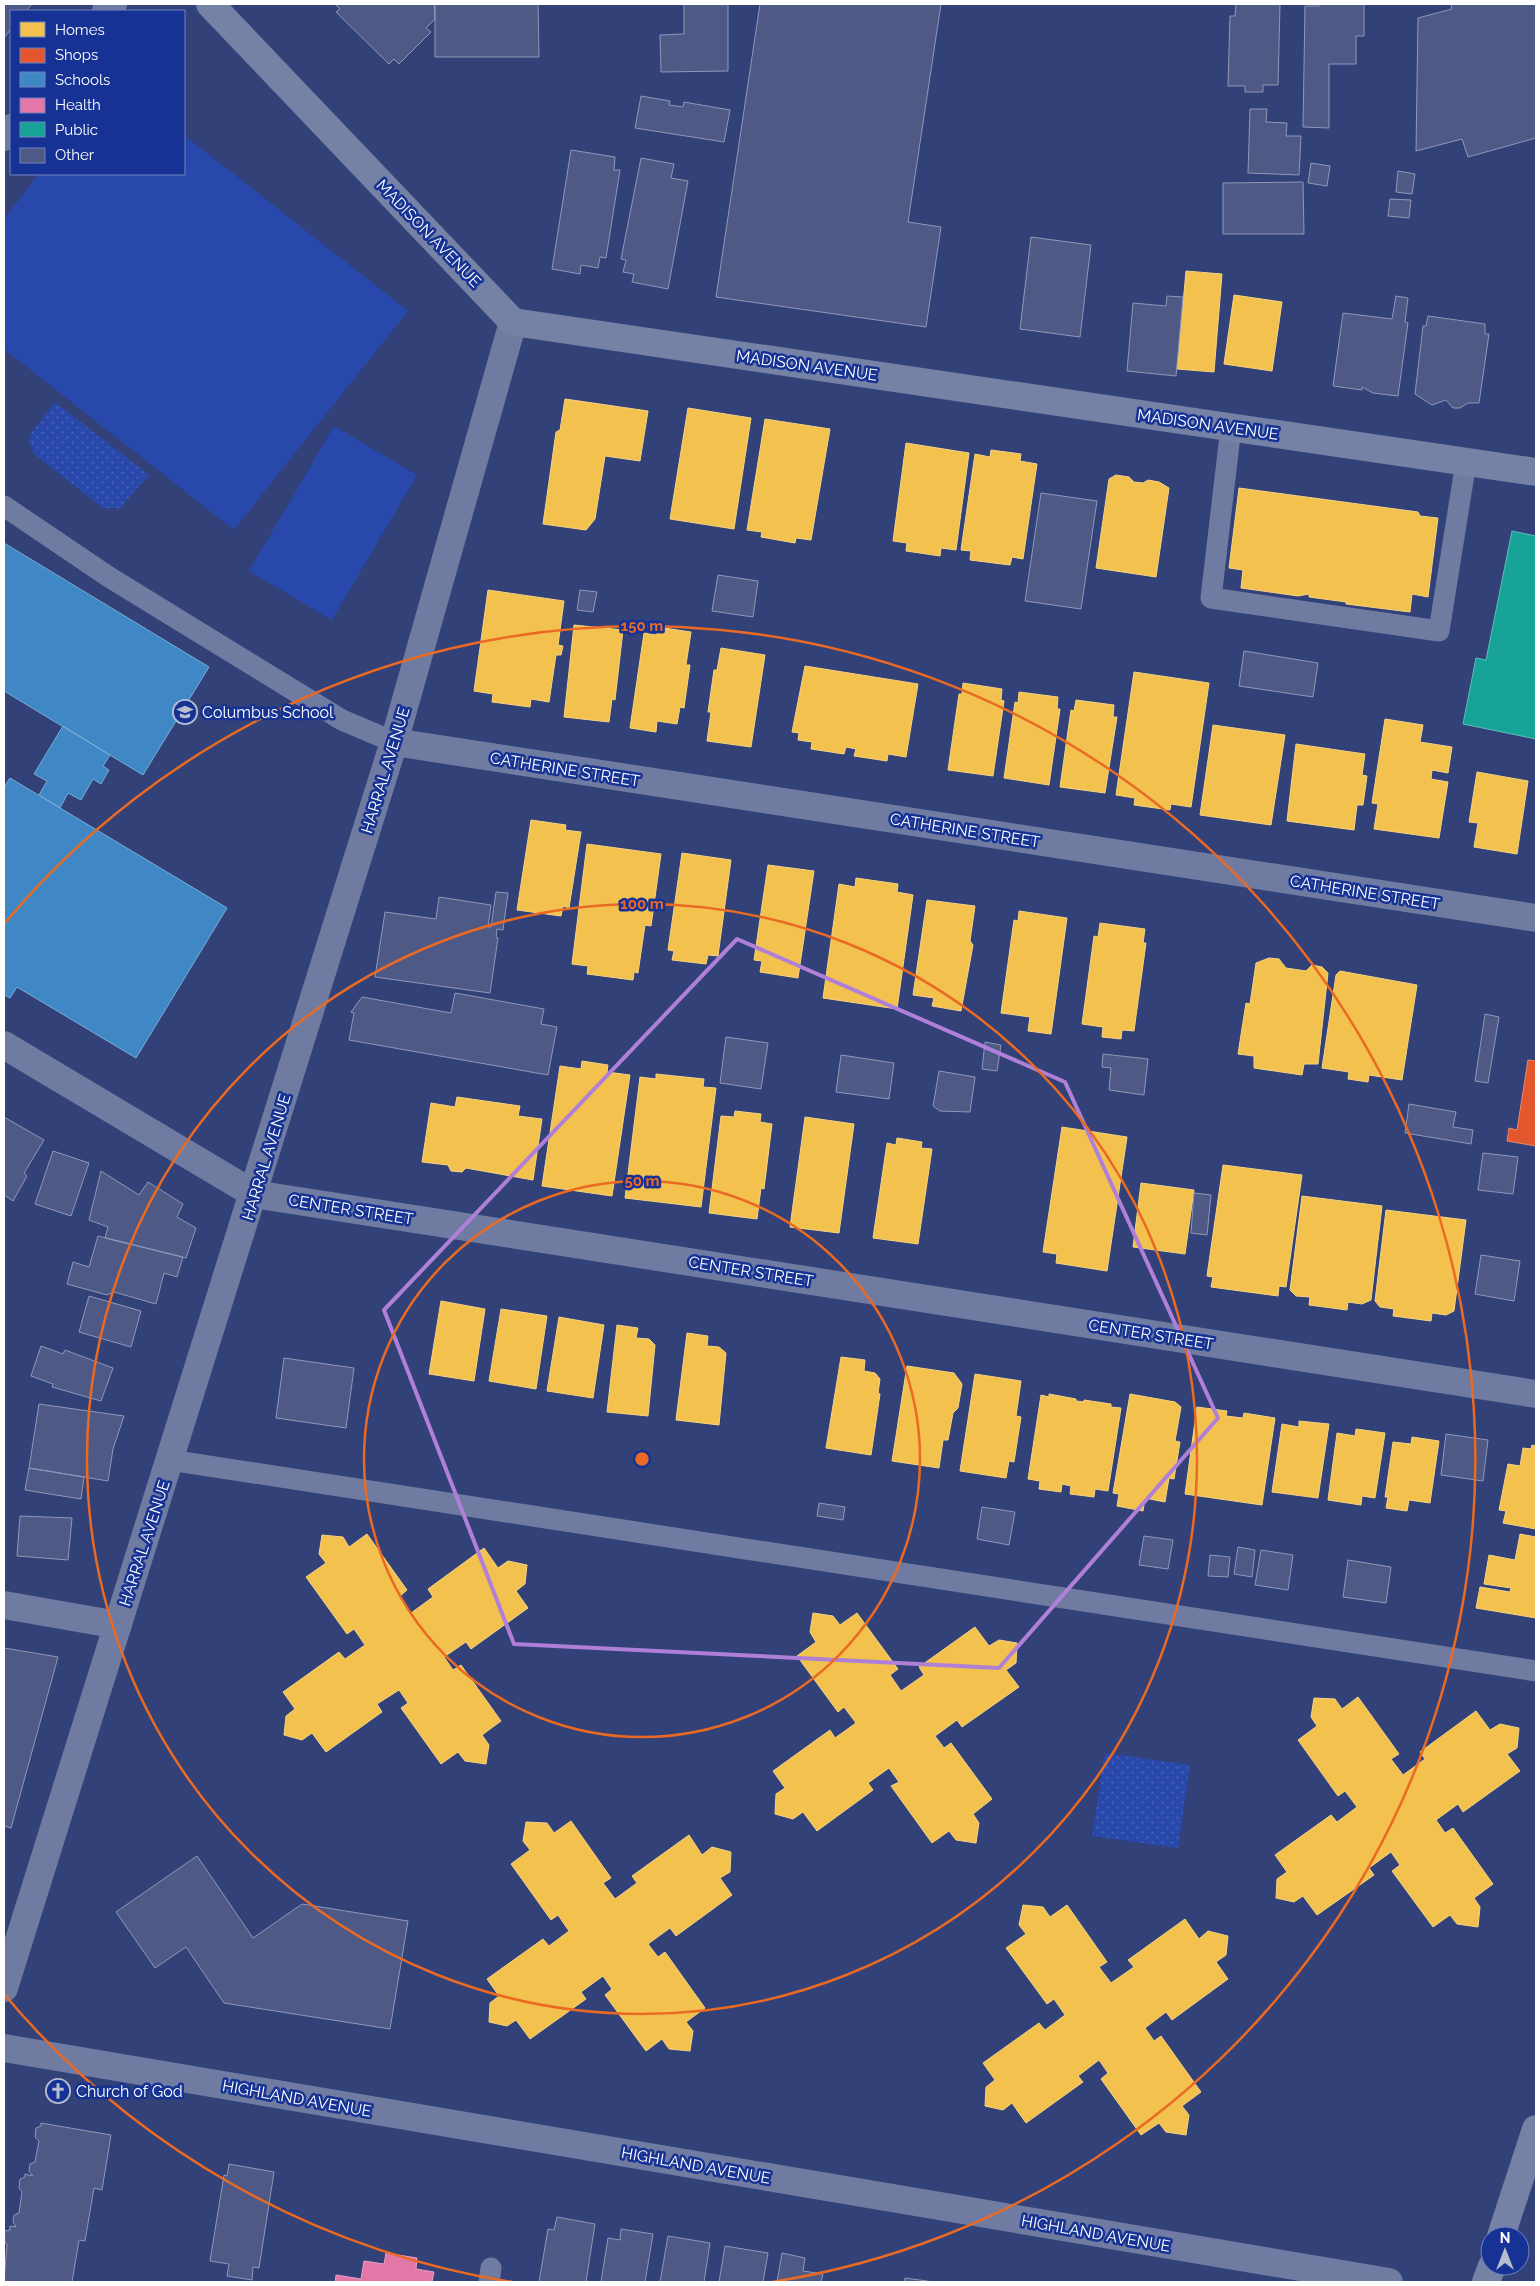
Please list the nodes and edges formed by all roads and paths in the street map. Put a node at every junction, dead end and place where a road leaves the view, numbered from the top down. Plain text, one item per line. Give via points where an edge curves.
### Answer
1 (210, 4) edge
2 (513, 322) junction
3 (1231, 427) junction
4 (1466, 462) junction
5 (1536, 472) edge
6 (4, 506) edge
7 (394, 742) junction
8 (1536, 918) edge
9 (4, 1045) edge
10 (254, 1194) junction
11 (1536, 1394) edge
12 (170, 1460) junction
13 (4, 1604) edge
14 (118, 1626) junction
15 (1536, 1671) edge
16 (4, 1988) edge
17 (4, 2048) edge
18 (1536, 2130) edge
19 (1505, 2226) edge
20 (1354, 2279) edge
21 (1389, 2282) edge

1 - 2 main road, MADISON AVENUE
2 - 3 main road, MADISON AVENUE
2 - 7 street, HARRAL AVENUE
3 - 4 main road, MADISON AVENUE
3 - 4 lane via 1211,598 1249,604 1439,632
4 - 5 main road, MADISON AVENUE
6 - 7 lane via 108,576 342,720
7 - 8 street, CATHERINE STREET
7 - 10 street, HARRAL AVENUE
9 - 10 street, CENTER STREET
10 - 11 street, CENTER STREET
10 - 12 street, HARRAL AVENUE
12 - 14 street, HARRAL AVENUE
12 - 15 lane
13 - 14 street
14 - 16 street, HARRAL AVENUE
17 - 20 street, HIGHLAND AVENUE
18 - 19 main road
20 - 21 street, HIGHLAND AVENUE

